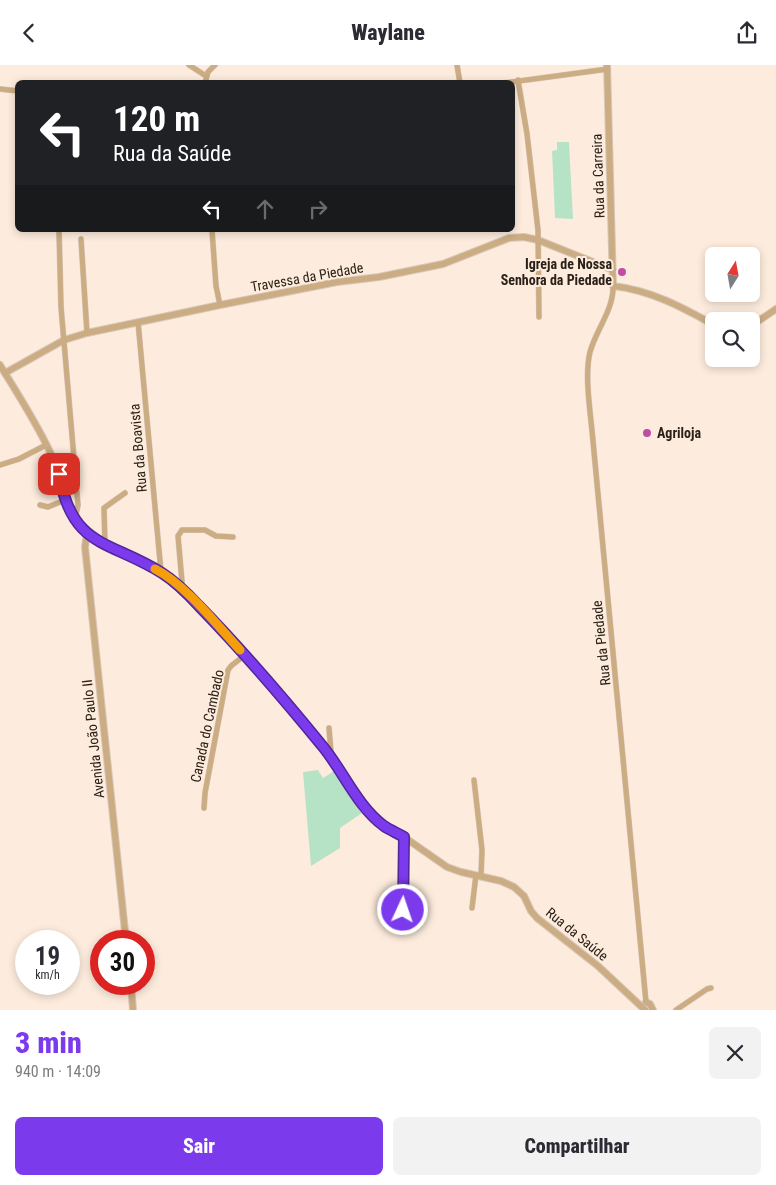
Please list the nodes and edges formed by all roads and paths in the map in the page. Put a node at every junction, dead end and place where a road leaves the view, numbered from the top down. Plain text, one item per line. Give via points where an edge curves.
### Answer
1 (189, 65) edge
2 (215, 65) edge
3 (458, 65) edge
4 (608, 67) edge
5 (206, 76) junction
6 (205, 80) edge
7 (460, 80) edge
8 (518, 80) junction
9 (515, 81) edge
10 (0, 89) edge
11 (15, 91) edge
12 (58, 232) edge
13 (212, 232) edge
14 (81, 239) dead end
15 (538, 240) junction
16 (613, 269) junction
17 (613, 286) junction
18 (220, 305) junction
19 (776, 309) edge
20 (539, 317) dead end
21 (705, 320) edge
22 (760, 320) edge
23 (138, 321) junction
24 (87, 333) junction
25 (64, 340) junction
26 (0, 365) edge
27 (5, 373) junction
28 (46, 445) junction
29 (0, 465) edge
30 (125, 493) dead end
31 (65, 499) junction
32 (40, 505) dead end
33 (75, 519) junction
34 (87, 533) junction
35 (234, 537) dead end
36 (105, 545) junction
37 (160, 572) junction
38 (180, 588) junction
39 (245, 655) junction
40 (329, 728) dead end
41 (329, 755) junction
42 (474, 780) dead end
43 (204, 808) dead end
44 (404, 837) junction
45 (479, 876) junction
46 (472, 908) dead end
47 (401, 911) dead end
48 (125, 930) edge
49 (711, 987) dead end
50 (131, 995) edge
51 (645, 1007) edge
52 (133, 1010) edge
53 (653, 1010) edge
54 (676, 1010) edge

1 - 5 street
2 - 5 street
3 - 7 street
4 - 8 street
4 - 16 street, Rua da Carreira
5 - 6 street
8 - 9 street
8 - 15 street
10 - 11 street
12 - 25 street
13 - 18 street
14 - 24 street
15 - 16 street, Travessa da Piedade
15 - 18 street, Travessa da Piedade via 509,238 442,264
15 - 20 street
16 - 17 street, Rua da Carreira
17 - 21 street via 636,289
17 - 51 street, Rua da Piedade via 611,300 588,361
18 - 23 street, Travessa da Piedade
19 - 22 street
23 - 24 street, Travessa da Piedade
23 - 37 street, Rua da Boavista
24 - 25 street, Travessa da Piedade
25 - 27 street, Travessa da Piedade
25 - 33 street via 78,505
26 - 27 street, Rua da Saúde
27 - 28 street, Rua da Saúde
28 - 29 street
28 - 31 street, Rua da Saúde via 57,468
30 - 36 street via 104,508
31 - 32 street via 48,507
31 - 33 street, Rua da Saúde
33 - 34 street, Rua da Saúde
34 - 36 street, Rua da Saúde
34 - 48 street, Avenida João Paulo II via 85,547
35 - 38 street via 216,536 205,530 182,530 178,536
36 - 37 street, Rua da Saúde
37 - 38 street, Rua da Saúde
38 - 39 street, Rua da Saúde
39 - 41 street, Rua da Saúde
39 - 43 street, Canada do Cambado via 228,670
40 - 41 street
41 - 44 street, Rua da Saúde via 371,814
42 - 45 street via 482,850
44 - 45 street, Rua da Saúde via 447,867
44 - 47 street via 404,905
45 - 46 street
45 - 51 street, Rua da Saúde via 518,889 537,918
49 - 54 street
50 - 52 street
51 - 53 street via 650,1004

